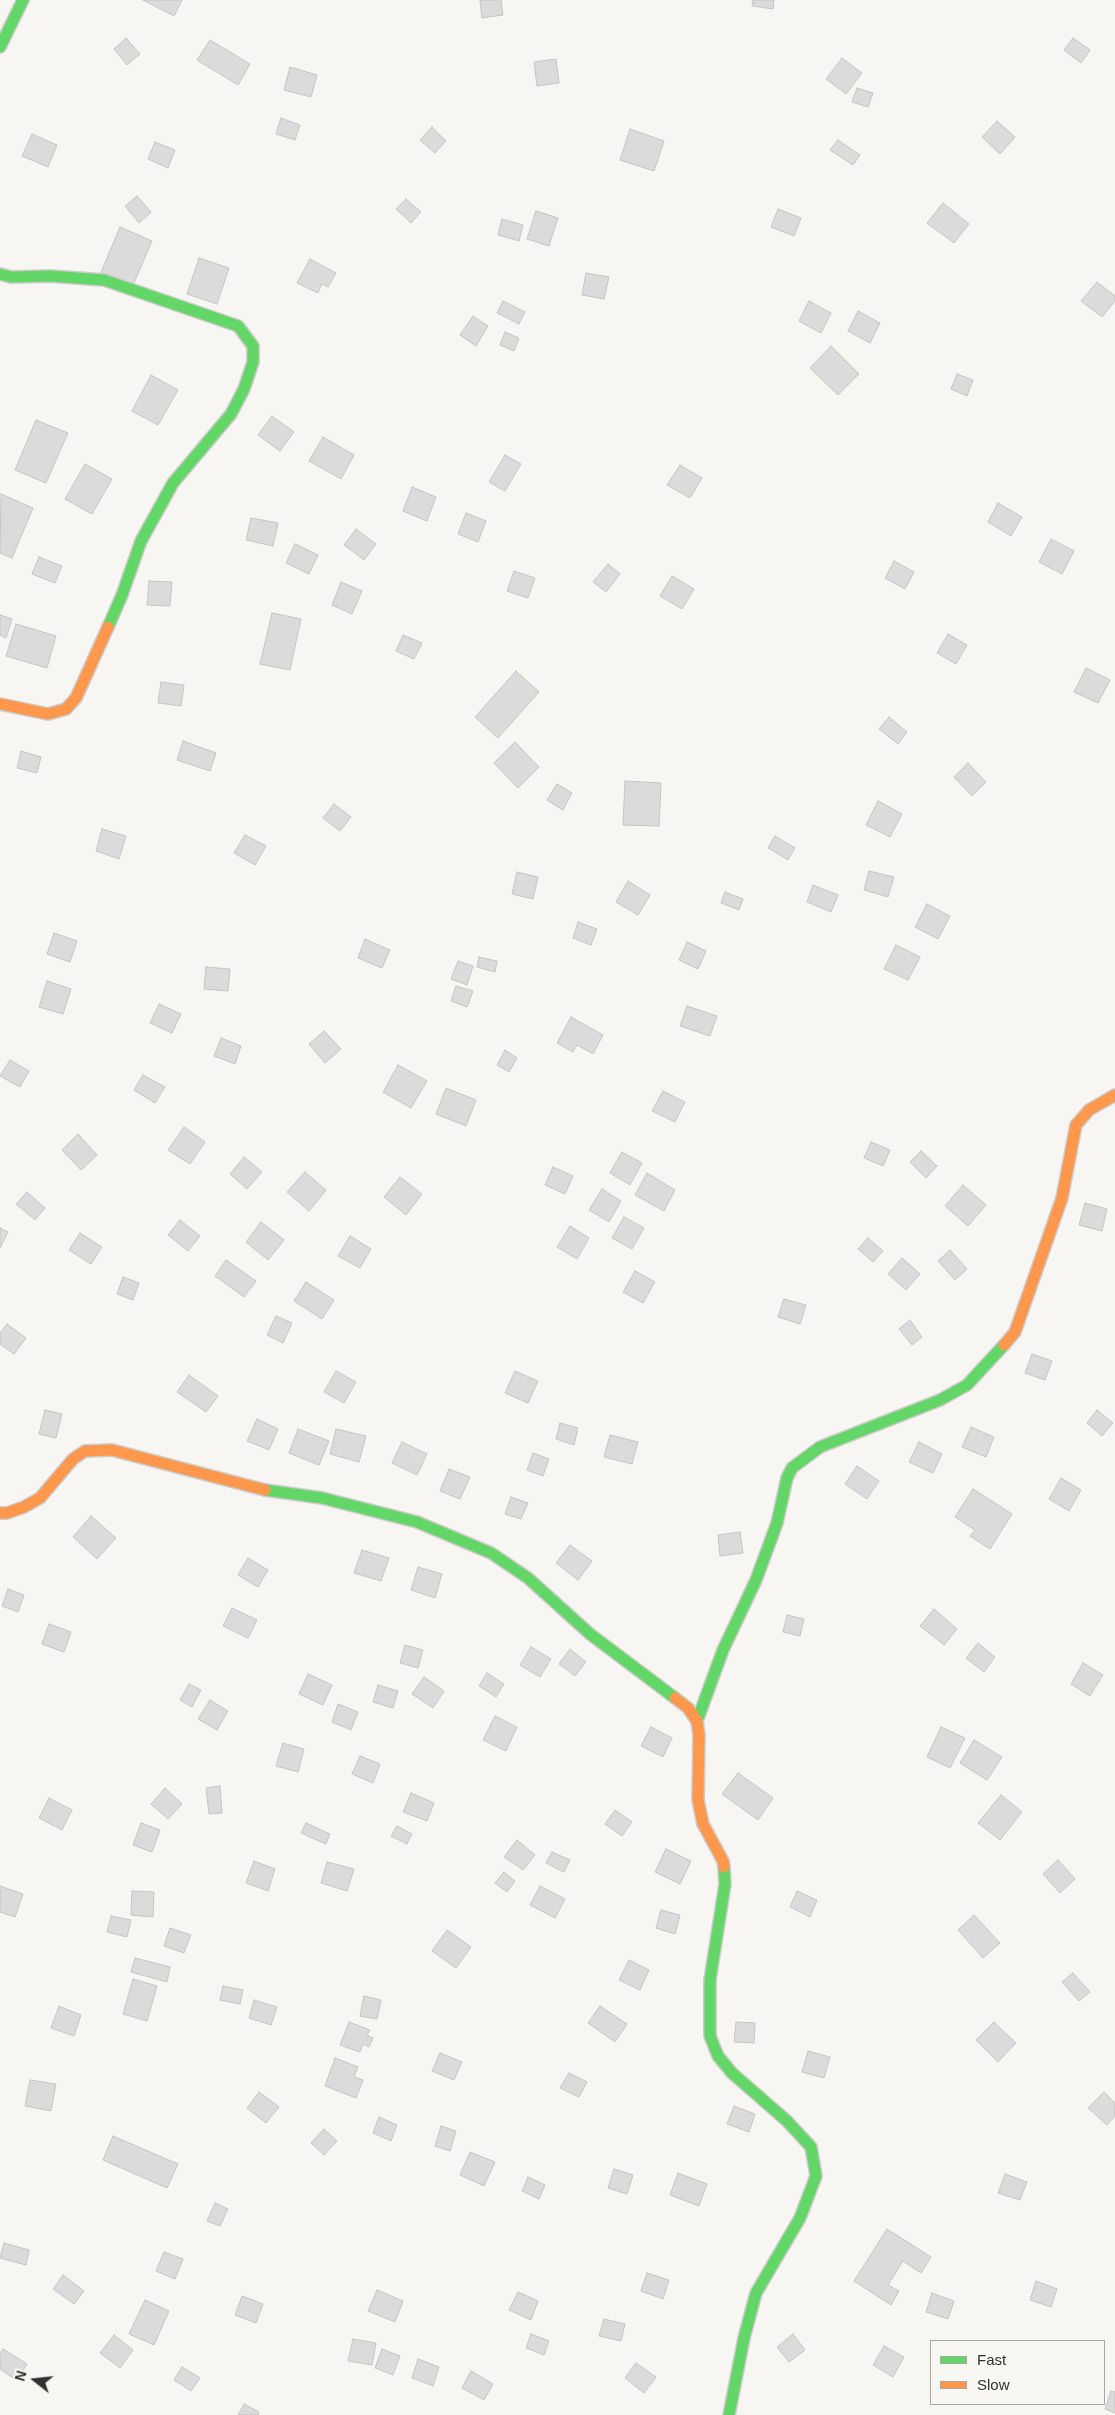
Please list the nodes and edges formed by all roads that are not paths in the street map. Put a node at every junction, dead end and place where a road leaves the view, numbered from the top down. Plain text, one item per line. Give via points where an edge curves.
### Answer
1 (23, 0) edge
2 (0, 46) edge
3 (0, 274) edge
4 (0, 704) edge
5 (1115, 1095) edge
6 (0, 1513) edge
7 (697, 1721) junction
8 (729, 2415) edge

1 - 2 street
3 - 4 street via 104,280 238,326 253,346 253,362 244,389 230,414 173,482 140,541 122,595 76,698 66,709 48,714
5 - 7 street via 1089,1110 1076,1125 1062,1198 1015,1332 994,1358 967,1385 940,1400 820,1447 792,1468 777,1523 756,1580 723,1650
6 - 7 street via 24,1507 40,1498 73,1459 85,1451 112,1450 255,1489 322,1498 417,1522 491,1553 528,1578 637,1672 677,1698
7 - 8 street via 698,1800 703,1824 723,1861 725,1884 710,1980 710,2036 718,2056 732,2073 812,2147 816,2176 800,2218 756,2294

